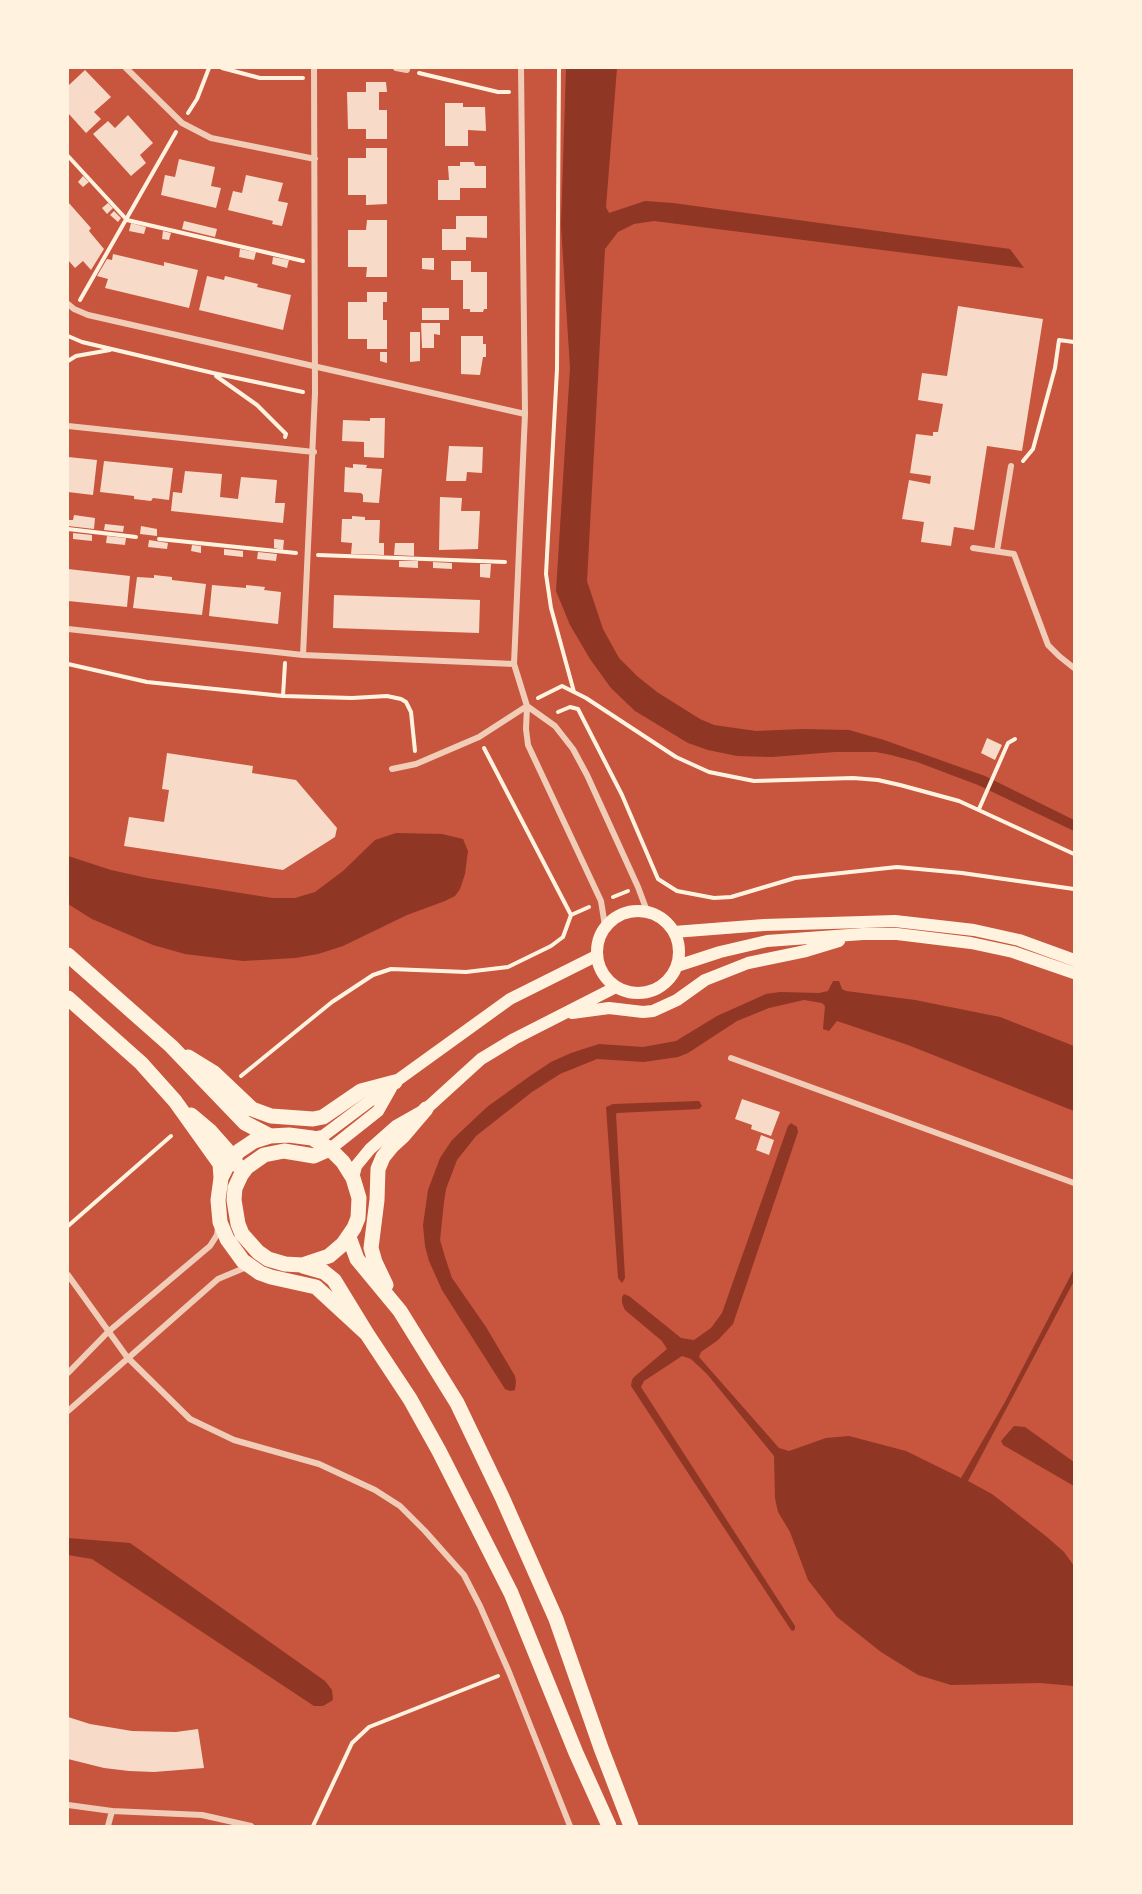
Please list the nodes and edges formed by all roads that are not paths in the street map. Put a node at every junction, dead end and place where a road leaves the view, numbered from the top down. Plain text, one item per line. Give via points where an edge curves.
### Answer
1 (126, 68) edge
2 (314, 68) edge
3 (396, 68) edge
4 (521, 68) edge
5 (407, 70) road end
6 (315, 159) junction
7 (68, 304) edge
8 (315, 368) junction
9 (525, 414) junction
10 (68, 426) edge
11 (314, 452) junction
12 (1011, 466) road end
13 (974, 548) dead end
14 (997, 551) junction
15 (68, 629) edge
16 (303, 655) junction
17 (514, 664) junction
18 (1074, 668) edge
19 (527, 706) junction
20 (392, 769) dead end
21 (647, 911) junction
22 (605, 926) junction
23 (674, 932) junction
24 (863, 933) junction
25 (68, 955) edge
26 (596, 956) junction
27 (1074, 960) edge
28 (677, 966) junction
29 (1074, 973) edge
30 (616, 987) junction
31 (68, 998) edge
32 (562, 1015) junction
33 (171, 1046) junction
34 (732, 1058) dead end
35 (395, 1082) junction
36 (175, 1101) junction
37 (426, 1109) junction
38 (270, 1136) junction
39 (312, 1138) junction
40 (330, 1149) junction
41 (233, 1157) junction
42 (241, 1175) junction
43 (221, 1178) junction
44 (353, 1178) junction
45 (1074, 1183) edge
46 (220, 1222) junction
47 (349, 1237) junction
48 (268, 1258) junction
49 (302, 1265) junction
50 (250, 1266) junction
51 (68, 1275) edge
52 (400, 1311) junction
53 (108, 1332) junction
54 (366, 1334) junction
55 (127, 1357) junction
56 (68, 1373) edge
57 (68, 1411) edge
58 (68, 1804) edge
59 (112, 1811) junction
60 (108, 1827) edge
61 (251, 1827) edge
62 (570, 1827) edge
63 (609, 1827) edge
64 (631, 1827) edge

1 - 6 street via 182,123 211,138
2 - 6 street
3 - 5 street
4 - 9 street
6 - 8 street
7 - 8 street via 88,315
8 - 9 street
8 - 11 street
9 - 17 street
10 - 11 street
11 - 16 street
12 - 14 street
13 - 14 street
14 - 18 street via 1014,554 1048,645
15 - 16 street
16 - 17 street
17 - 19 street
19 - 20 street via 478,736 416,764
19 - 21 street via 555,726 573,749
19 - 22 street via 528,745 601,902
21 - 22 main road via 628,911
21 - 23 main road via 663,918
22 - 26 main road
23 - 27 main road via 895,921 974,930 1019,940
23 - 28 main road via 679,953
24 - 28 main road via 767,941
24 - 29 main road via 971,943 1013,952
24 - 32 main road via 806,951 748,963 705,980 653,1011 609,1008
25 - 33 main road
26 - 30 main road via 603,974
26 - 35 main road via 510,999
28 - 30 main road via 666,982 650,991 638,994
30 - 32 main road
31 - 36 main road via 141,1063
32 - 37 main road via 481,1059
33 - 35 main road via 214,1073 252,1109 267,1116 318,1119 361,1091
33 - 38 main road via 245,1123
34 - 45 street
35 - 39 main road via 323,1136
35 - 40 main road via 378,1111
36 - 41 main road
36 - 43 main road via 220,1164
37 - 44 main road via 396,1126 370,1149 356,1166
37 - 52 main road via 383,1157 377,1175 371,1248
38 - 39 main road
38 - 41 main road via 254,1141
39 - 40 main road
40 - 42 main road via 314,1155 274,1152 255,1160
40 - 44 main road
41 - 42 main road
41 - 43 main road
42 - 48 main road via 234,1200 238,1224 250,1244
43 - 46 main road
44 - 47 main road via 359,1208
46 - 50 main road via 231,1247
46 - 53 street via 210,1246
47 - 49 main road via 329,1256
47 - 52 main road via 357,1259
48 - 49 main road
48 - 50 main road
49 - 54 main road via 334,1280
50 - 54 main road via 271,1277 316,1287
50 - 55 street via 218,1279
51 - 53 street
52 - 64 main road via 457,1403 514,1522 556,1619
53 - 55 street
53 - 56 street
54 - 63 main road via 410,1399 481,1530
55 - 57 street
55 - 62 street via 189,1419 234,1440 319,1464 400,1506 464,1575 509,1672
58 - 59 street
59 - 60 street
59 - 61 street via 202,1815

